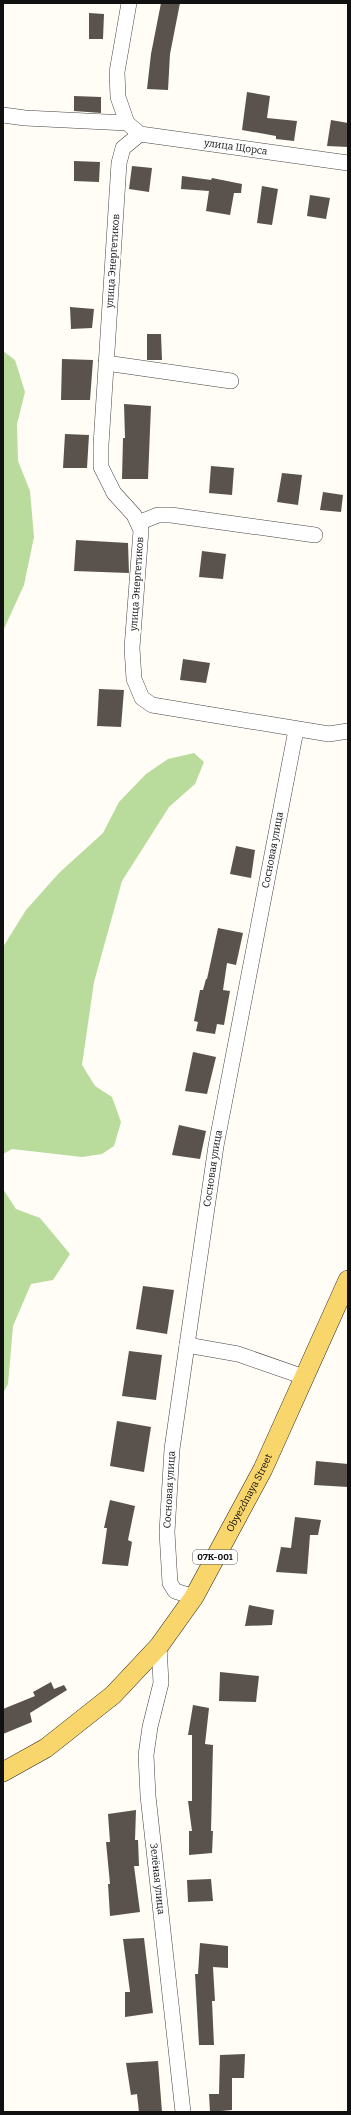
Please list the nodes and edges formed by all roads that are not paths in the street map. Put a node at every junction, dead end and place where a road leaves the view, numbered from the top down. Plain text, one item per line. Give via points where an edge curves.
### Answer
1 (129, 3) edge
2 (3, 115) edge
3 (127, 123) junction
4 (140, 134) junction
5 (348, 163) edge
6 (106, 363) junction
7 (231, 381) dead end
8 (138, 523) junction
9 (315, 535) dead end
10 (296, 730) junction
11 (348, 732) edge
12 (348, 1280) edge
13 (187, 1345) junction
14 (304, 1377) junction
15 (194, 1597) junction
16 (159, 1646) junction
17 (3, 1772) edge
18 (183, 2112) edge

1 - 3 street via 117,72 118,97
2 - 3 street
3 - 4 street
4 - 5 street, улица Щорса
4 - 6 street, улица Энергетиков via 123,148 119,163
6 - 7 street
6 - 8 street, улица Энергетиков via 101,467 114,493
8 - 9 street via 158,515 171,515
8 - 10 street, улица Энергетиков via 142,530 132,648 134,679 142,698 152,705
10 - 11 street, улица Энергетиков via 329,734
10 - 13 street, Сосновая улица via 216,1146
12 - 14 main road, Obyezdnaya Street / 07К-001
13 - 14 street via 238,1354
13 - 15 street, Сосновая улица via 172,1449 167,1532 170,1583 175,1591
14 - 15 main road, Obyezdnaya Street / 07К-001 via 263,1469
15 - 16 main road, Obyezdnaya Street / 07К-001
16 - 17 main road, Obyezdnaya Street / 07К-001 via 113,1694 46,1748
16 - 18 street, Зелёная улица via 161,1683 146,1755 148,1796

